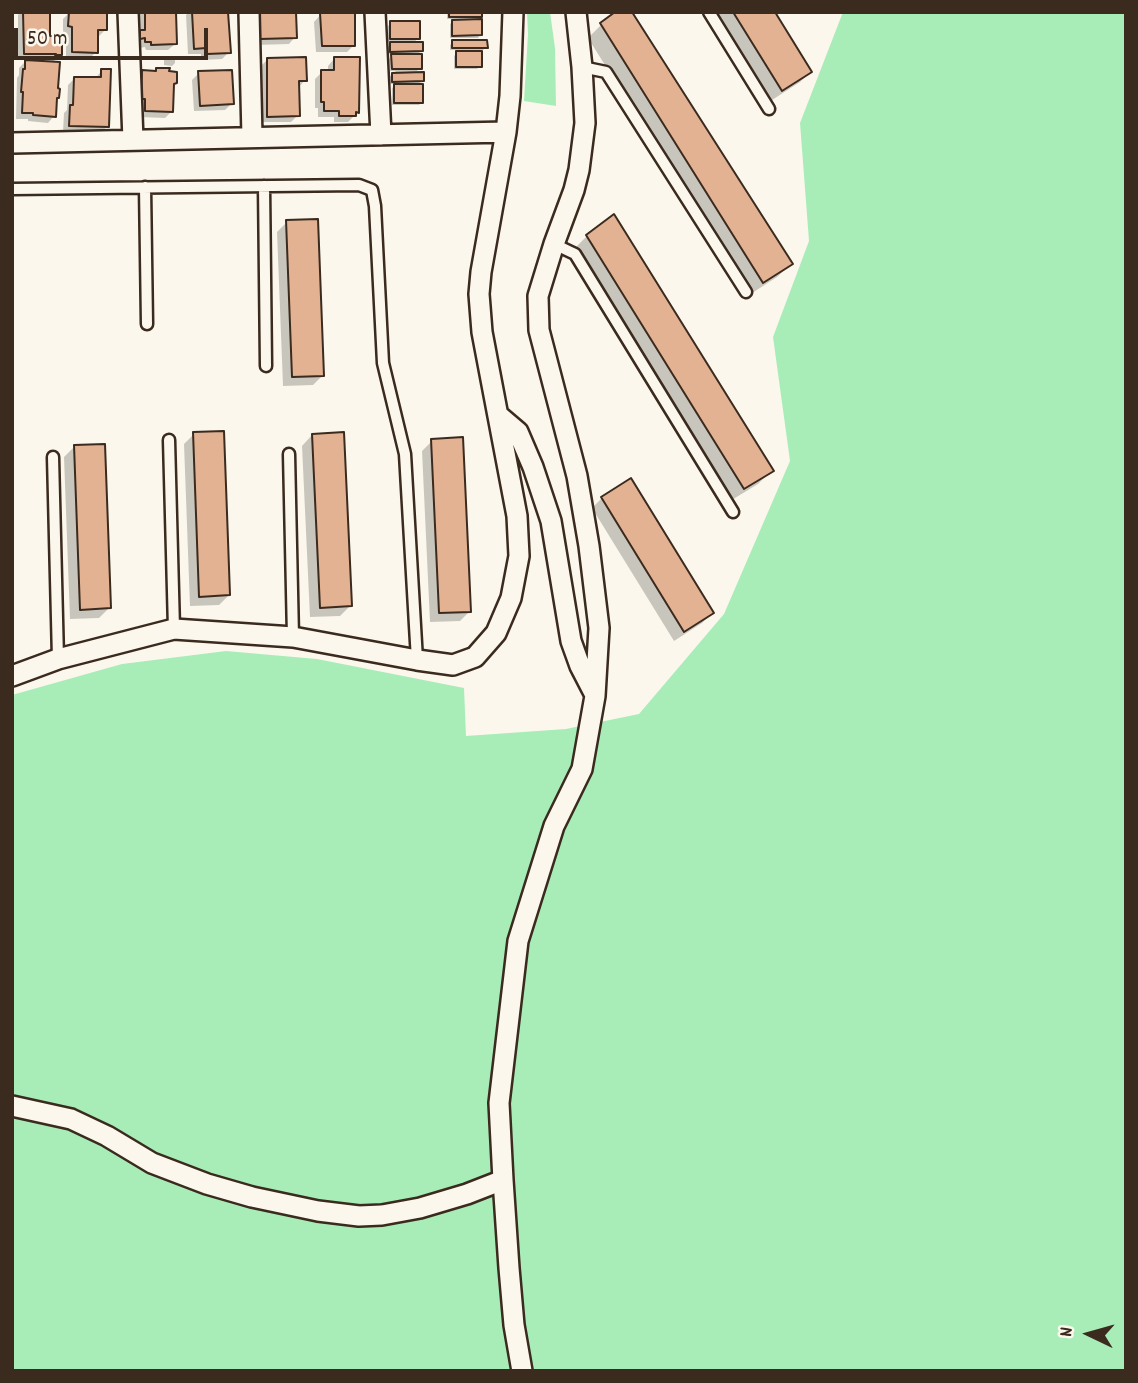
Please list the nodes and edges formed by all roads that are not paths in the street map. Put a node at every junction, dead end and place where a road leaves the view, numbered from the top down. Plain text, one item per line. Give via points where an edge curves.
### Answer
1 (128, 12) edge
2 (249, 12) edge
3 (375, 12) edge
4 (513, 12) edge
5 (576, 12) edge
6 (709, 12) edge
7 (582, 67) junction
8 (769, 109) dead end
9 (506, 132) junction
10 (381, 135) junction
11 (252, 137) junction
12 (133, 140) junction
13 (12, 142) edge
14 (264, 186) junction
15 (145, 187) junction
16 (12, 189) edge
17 (554, 244) junction
18 (746, 292) dead end
19 (147, 324) dead end
20 (266, 366) dead end
21 (498, 415) junction
22 (169, 440) dead end
23 (289, 454) dead end
24 (53, 457) dead end
25 (733, 512) dead end
26 (174, 629) junction
27 (293, 636) junction
28 (58, 659) junction
29 (417, 660) junction
30 (12, 676) edge
31 (595, 696) junction
32 (12, 1106) edge
33 (503, 1180) junction
34 (522, 1371) edge

1 - 12 street
2 - 11 street
3 - 10 street
4 - 9 street
5 - 7 street
6 - 8 lane
7 - 17 street via 585,123 579,170
7 - 18 lane via 606,72
9 - 10 street
9 - 21 street via 479,294
10 - 11 street
11 - 12 street
12 - 13 street
14 - 15 lane
14 - 20 lane
14 - 29 lane via 359,185 372,190 383,363 405,454
15 - 16 lane
15 - 19 lane
17 - 25 lane via 575,254
17 - 31 street via 538,296 539,330 577,476 589,546 599,628
21 - 29 street via 517,516 519,556 511,598 496,633 475,657 453,665
21 - 31 street via 518,432 533,467 551,521 570,641
22 - 26 lane
23 - 27 lane
24 - 28 lane
26 - 27 street
26 - 28 street
27 - 29 street
28 - 30 street
31 - 33 street via 582,769 554,826 518,941 499,1103
32 - 33 street via 71,1119 152,1163 206,1184 318,1211 382,1215 420,1208
33 - 34 street

